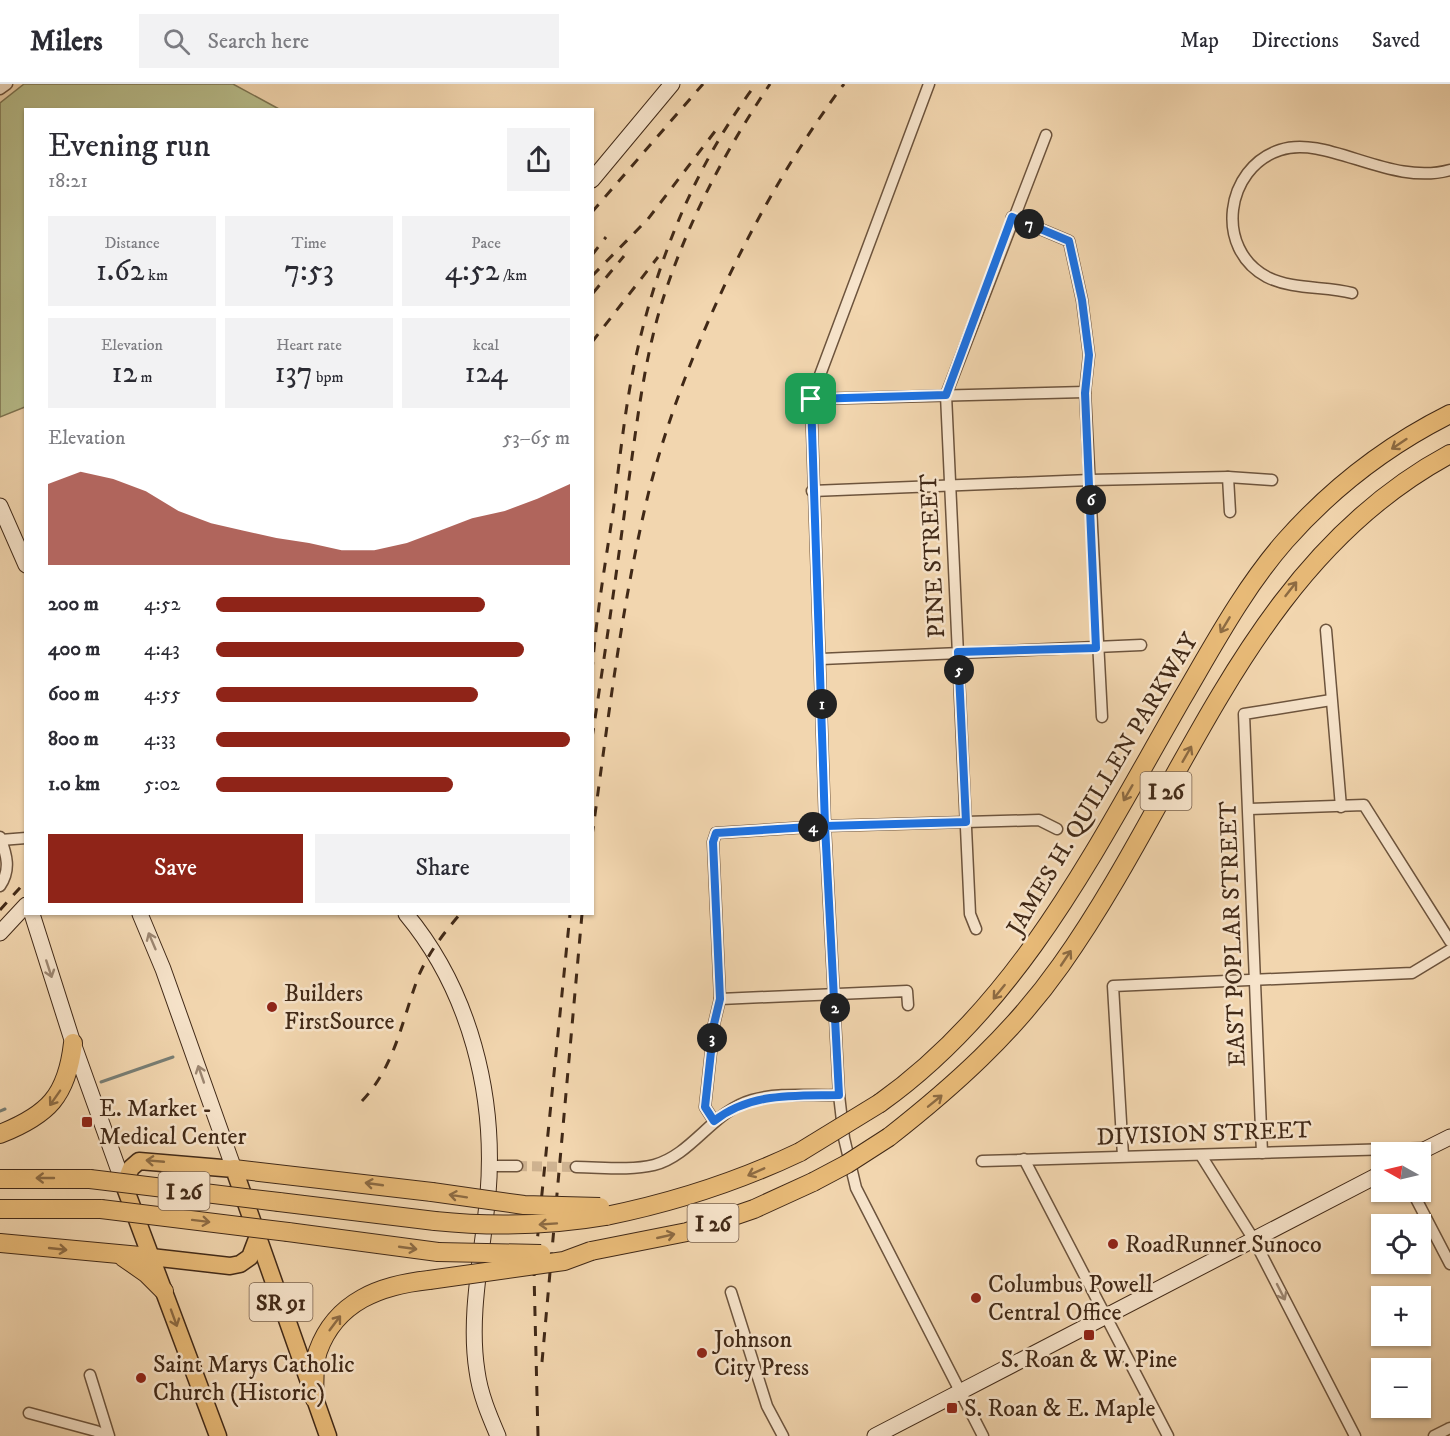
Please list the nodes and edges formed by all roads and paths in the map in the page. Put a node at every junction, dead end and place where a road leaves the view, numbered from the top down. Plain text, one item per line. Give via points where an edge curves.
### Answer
1 (7, 84) edge
2 (672, 84) edge
3 (929, 84) edge
4 (0, 89) edge
5 (1046, 135) dead end
6 (1450, 170) edge
7 (594, 178) edge
8 (1012, 217) junction
9 (1352, 293) dead end
10 (1085, 393) junction
11 (946, 395) junction
12 (811, 399) junction
13 (1450, 414) edge
14 (1450, 454) edge
15 (1228, 477) junction
16 (1090, 480) junction
17 (1272, 480) dead end
18 (949, 486) junction
19 (812, 491) junction
20 (0, 506) edge
21 (1230, 512) dead end
22 (24, 560) edge
23 (1326, 630) dead end
24 (1141, 645) dead end
25 (1096, 648) junction
26 (958, 652) junction
27 (821, 659) junction
28 (1331, 700) junction
29 (1102, 717) dead end
30 (1341, 807) junction
31 (1249, 809) junction
32 (966, 822) junction
33 (825, 826) junction
34 (1057, 829) dead end
35 (24, 838) edge
36 (1, 841) edge
37 (0, 886) edge
38 (24, 907) edge
39 (32, 915) edge
40 (140, 915) edge
41 (407, 915) edge
42 (976, 929) dead end
43 (0, 933) edge
44 (1450, 941) edge
45 (1450, 950) edge
46 (1254, 980) junction
47 (835, 993) junction
48 (720, 999) junction
49 (908, 1005) dead end
50 (73, 1043) junction
51 (839, 1095) junction
52 (714, 1121) junction
53 (0, 1134) edge
54 (1450, 1137) edge
55 (1431, 1146) edge
56 (1371, 1151) edge
57 (1262, 1153) junction
58 (1123, 1156) junction
59 (1202, 1156) junction
60 (1024, 1159) junction
61 (982, 1161) dead end
62 (490, 1166) junction
63 (517, 1166) tunnel mouth
64 (576, 1167) tunnel mouth
65 (234, 1169) junction
66 (0, 1179) edge
67 (1371, 1179) edge
68 (124, 1185) junction
69 (1418, 1202) edge
70 (0, 1209) edge
71 (603, 1212) junction
72 (258, 1236) junction
73 (1254, 1240) junction
74 (0, 1243) edge
75 (599, 1249) junction
76 (115, 1254) junction
77 (151, 1257) junction
78 (1450, 1264) edge
79 (164, 1292) junction
80 (731, 1292) dead end
81 (1106, 1315) junction
82 (90, 1375) dead end
83 (960, 1392) junction
84 (314, 1398) junction
85 (29, 1413) dead end
86 (1450, 1428) edge
87 (495, 1435) edge
88 (880, 1435) edge
89 (107, 1436) edge
90 (218, 1436) edge
91 (328, 1436) edge
92 (783, 1436) edge
93 (983, 1436) edge
94 (1168, 1436) edge
95 (1355, 1436) edge
96 (1434, 1436) edge

1 - 4 street
2 - 7 main road
3 - 12 street
5 - 8 street
6 - 9 street via 1412,174 1316,149 1293,147 1269,155 1247,173 1231,218 1237,245 1254,268 1278,281
8 - 10 street via 1069,241 1089,355
8 - 11 street
10 - 11 street
10 - 16 street
11 - 12 street
11 - 18 street, PINE STREET
12 - 19 street
13 -> 71 highway, JAMES H. QUILLEN PARKWAY / I 26, bridge via 1369,463 1313,511 1284,543 1228,620 1072,891 1022,963 962,1033 924,1069 880,1103 800,1152 737,1180 647,1207
75 -> 14 highway, I 26, bridge via 706,1226 813,1182 888,1137 974,1067 1061,965 1232,677 1288,592 1344,530 1427,466
15 - 16 street
15 - 17 street
15 - 21 street
16 - 18 street
16 - 25 street
18 - 19 street
18 - 26 street, PINE STREET
19 - 27 street
20 - 22 main road
23 - 28 street
24 - 25 street
25 - 26 street
25 - 29 street
26 - 27 street
26 - 32 street, PINE STREET
27 - 33 street
28 - 30 street
28 - 31 street, EAST POPLAR STREET via 1244,714
30 - 31 street
30 - 44 street via 1364,805
31 - 46 street, EAST POPLAR STREET
32 - 33 street
32 - 34 street via 1039,820
32 - 42 street, PINE STREET via 970,914
33 - 47 street
33 - 48 street via 716,833 713,842
35 - 36 street
36 - 37 street via 8,863
38 - 43 main road
39 -> 50 main road
65 -> 40 main road, SR 91
41 - 62 main road via 433,948 472,1036 488,1113
45 - 46 street via 1412,973
46 - 57 street, EAST POPLAR STREET
46 - 58 street via 1113,986
47 - 48 street
47 - 49 street via 908,991
47 - 51 street
48 - 52 street via 705,1107
50 -> 53 highway via 68,1074 55,1100 36,1118
50 - 68 main road
51 - 52 street via 752,1100
51 - 83 street via 855,1188
52 - 64 street via 679,1151 655,1164 630,1168
54 - 55 main road
56 - 57 street, DIVISION STREET
57 - 59 street, DIVISION STREET
58 - 59 street, DIVISION STREET
58 - 60 street, DIVISION STREET
59 - 73 street
60 - 61 street, DIVISION STREET
60 - 81 street
62 - 63 street
62 - 87 main road via 474,1347 481,1391
65 -> 68 main road via 144,1160 131,1168
71 -> 65 highway, bridge
65 - 72 main road, SR 91
71 -> 66 highway, I 26, bridge via 529,1226 485,1226 90,1179
67 - 73 main road
68 - 77 main road
69 - 78 street
70 -> 75 highway, I 26, bridge via 101,1209 438,1252 519,1256
72 - 77 main road via 250,1257 235,1265
72 - 84 main road, SR 91
73 - 81 main road
73 -> 95 street
74 -> 76 highway
84 -> 75 highway, bridge via 318,1352 330,1329 360,1299 380,1289 564,1262
76 - 77 highway
76 - 79 highway via 136,1264
77 - 79 main road
79 -> 90 main road
80 - 92 street via 767,1406
81 - 83 main road
81 - 94 street
82 - 89 street
83 - 88 main road
83 - 93 street
84 - 91 main road, SR 91
85 - 89 street
86 - 96 street

